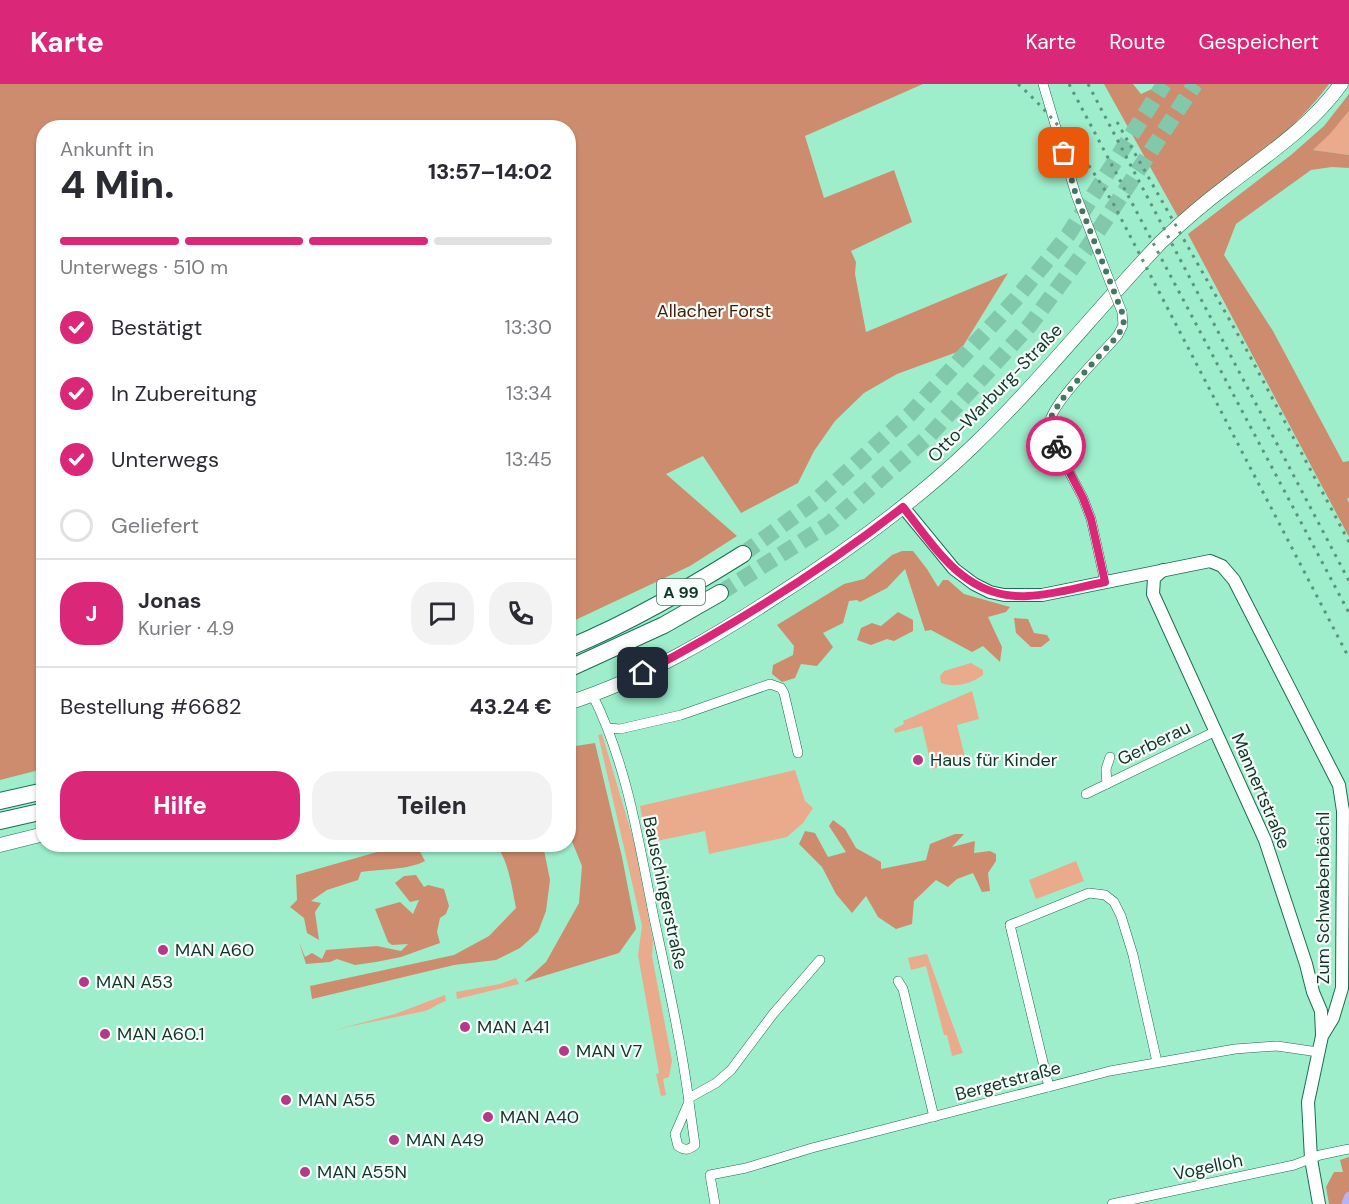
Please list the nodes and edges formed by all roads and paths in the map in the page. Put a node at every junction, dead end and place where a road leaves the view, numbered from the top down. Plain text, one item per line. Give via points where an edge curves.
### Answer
1 (1043, 84) edge
2 (1341, 84) edge
3 (903, 507) junction
4 (743, 554) tunnel mouth
5 (1163, 570) junction
6 (1105, 582) junction
7 (720, 592) tunnel mouth
8 (1154, 594) junction
9 (576, 644) edge
10 (576, 665) edge
11 (592, 694) junction
12 (576, 700) edge
13 (608, 728) junction
14 (1216, 731) junction
15 (798, 753) dead end
16 (1110, 757) dead end
17 (1107, 784) junction
18 (36, 792) edge
19 (1086, 794) dead end
20 (0, 801) edge
21 (36, 813) edge
22 (0, 821) edge
23 (36, 836) edge
24 (0, 845) edge
25 (820, 960) dead end
26 (898, 981) dead end
27 (1322, 1036) junction
28 (1318, 1053) junction
29 (1157, 1062) junction
30 (1049, 1087) junction
31 (934, 1117) junction
32 (1349, 1149) edge
33 (1311, 1159) junction
34 (715, 1204) edge
35 (1112, 1204) edge
36 (1319, 1204) edge

1 - 6 street, bridge via 1076,195 1124,325 1067,394 1048,426 1087,508
2 - 3 main road, Otto-Warburg-Straße via 1312,118 1161,242 973,447
3 - 6 street, Zum Schwabenbächl via 954,569 990,592 1030,596
3 - 11 main road, Otto-Warburg-Straße via 837,557 753,612 643,673
4 - 9 highway, A 99 via 650,609
5 - 6 street, Zum Schwabenbächl
5 - 8 street via 1154,578
5 - 27 street, Zum Schwabenbächl via 1210,561 1230,574 1339,785 1343,811 1342,988 1333,1018
6 - 8 street, Zum Schwabenbächl via 1136,582
7 - 10 highway, A 99 via 664,625
8 - 14 street, Mannertstraße
11 - 12 main road, Otto-Warburg-Straße
11 - 13 street, Bauschingerstraße
13 - 15 street via 620,729 681,715 770,684 784,693
13 - 25 street, Bauschingerstraße via 640,846 689,1100 731,1070
14 - 17 street, Gerberau
14 - 27 street, Mannertstraße via 1265,840 1321,1011
16 - 17 street, Gerberau
17 - 19 street, Gerberau
18 - 20 highway
21 - 22 highway
23 - 24 main road
26 - 31 street
27 - 28 street, Zum Schwabenbächl
28 - 29 street, Bergetstraße via 1277,1046
28 - 33 street, Zum Schwabenbächl via 1308,1102
29 - 30 street, Bergetstraße
29 - 30 street via 1121,916 1105,895 1089,893 1010,926
30 - 31 street, Bergetstraße
31 - 34 street, Bergetstraße via 710,1175
32 - 33 street, Vogelloh
33 - 35 street, Vogelloh
33 - 36 street, Zum Schwabenbächl

